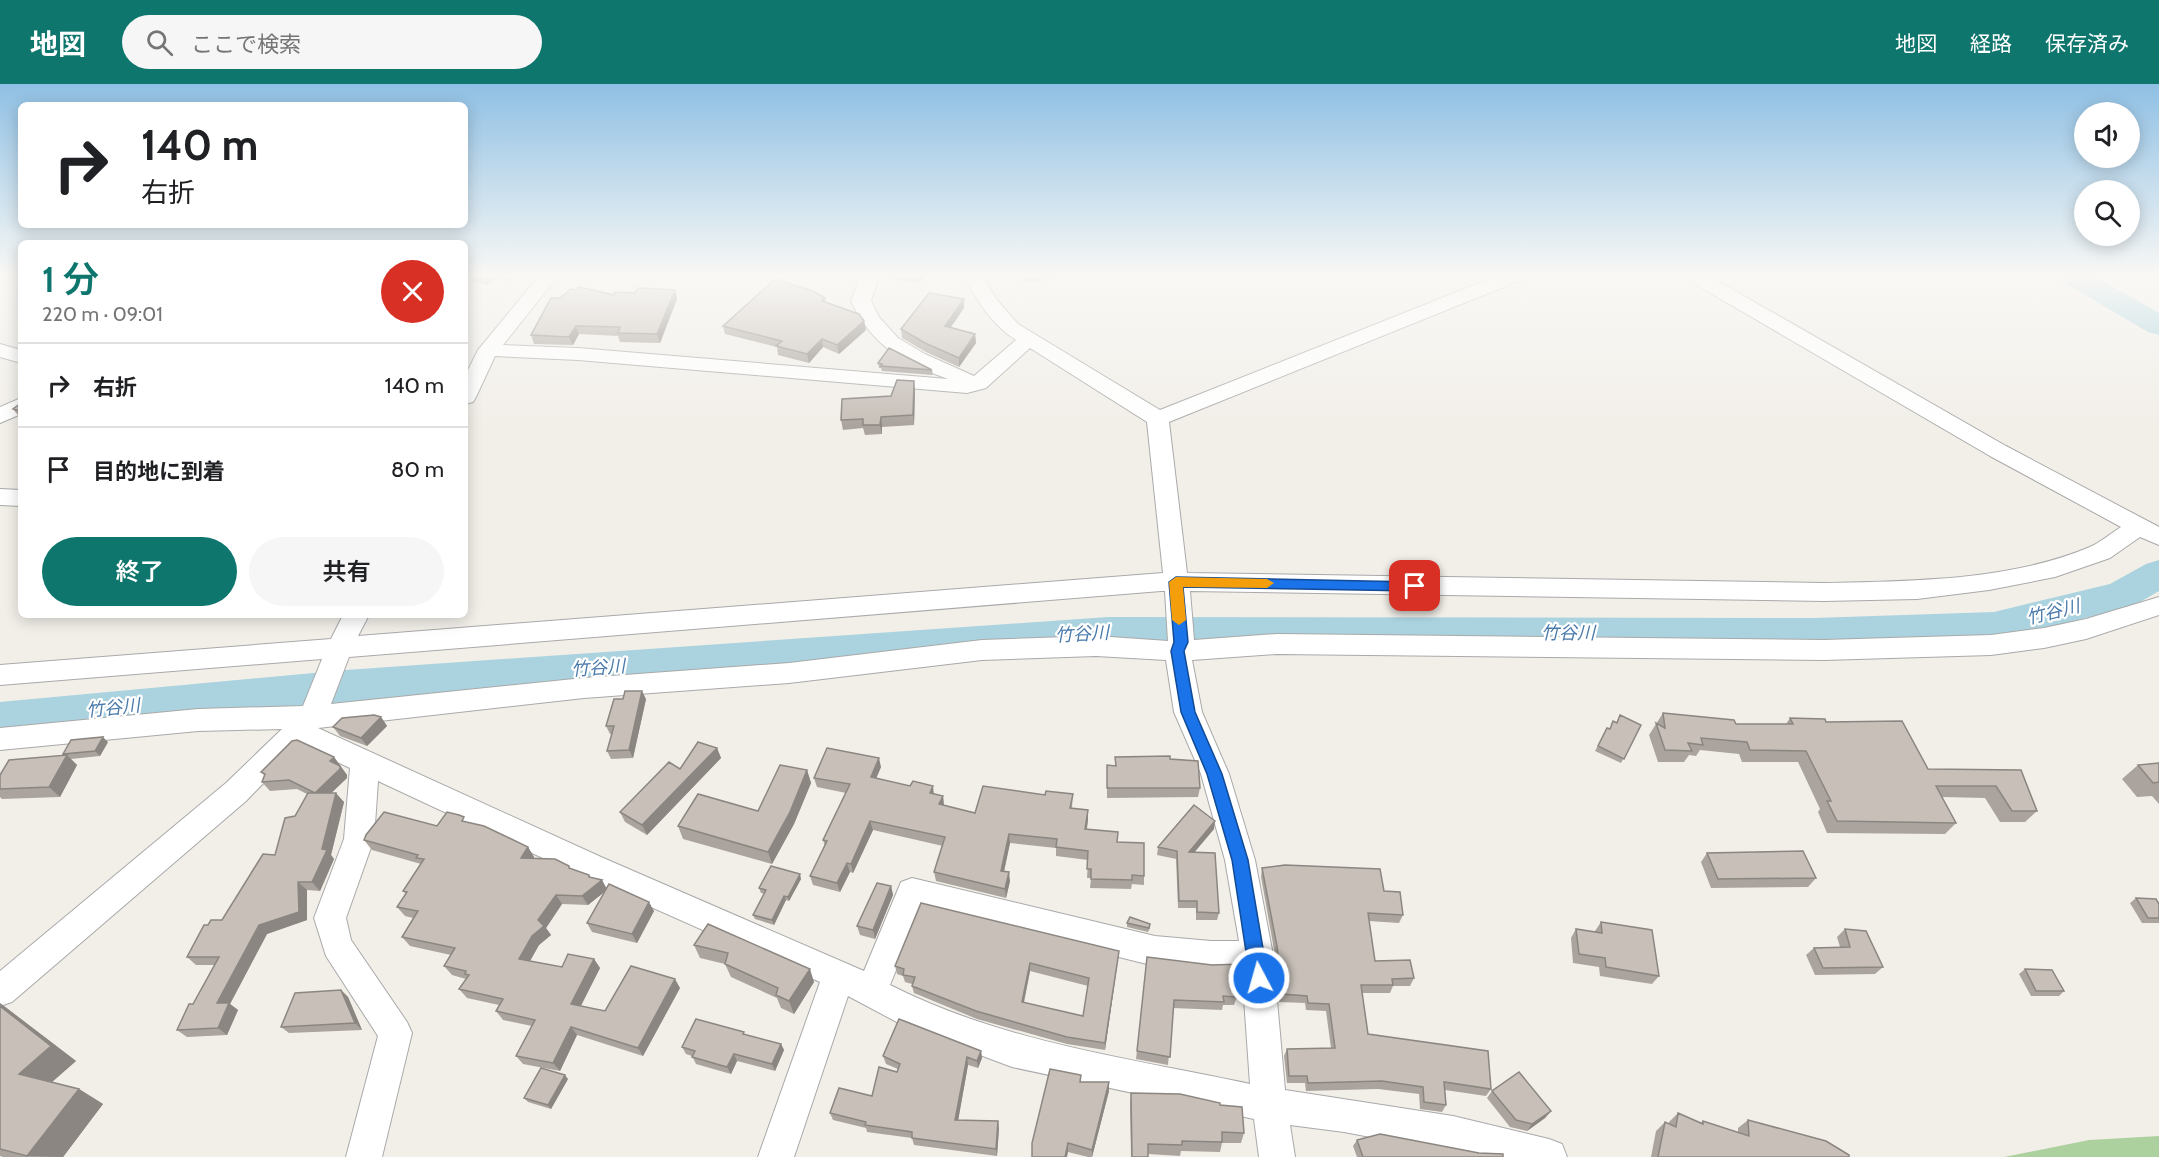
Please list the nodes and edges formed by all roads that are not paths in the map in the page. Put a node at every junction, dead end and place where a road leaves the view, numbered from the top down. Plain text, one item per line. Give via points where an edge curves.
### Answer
1 (508, 326) edge
2 (875, 326) edge
3 (1009, 326) edge
4 (1390, 326) edge
5 (1782, 326) edge
6 (1028, 340) junction
7 (0, 350) edge
8 (488, 350) junction
9 (18, 356) edge
10 (979, 383) junction
11 (468, 391) edge
12 (18, 407) edge
13 (0, 416) edge
14 (1158, 420) junction
15 (0, 497) edge
16 (18, 498) edge
17 (2148, 532) edge
18 (1176, 586) junction
19 (2159, 606) edge
20 (355, 618) edge
21 (1179, 646) junction
22 (337, 655) junction
23 (0, 675) edge
24 (309, 718) junction
25 (0, 740) edge
26 (365, 761) junction
27 (1257, 955) junction
28 (839, 975) junction
29 (0, 991) edge
30 (871, 992) junction
31 (1269, 1105) junction
32 (364, 1157) edge
33 (776, 1157) edge
34 (1277, 1157) edge
35 (1549, 1157) edge

1 - 8 street
2 - 10 street via 888,342 918,361
3 - 6 street
4 - 14 street
5 - 17 street
6 - 10 street
6 - 14 street
7 - 9 street
8 - 10 street via 967,387
8 - 11 street
12 - 13 street
14 - 18 street
15 - 16 street
17 - 18 street via 2055,568 1917,590
18 - 21 street
18 - 22 street
19 - 21 street via 2086,629 1991,645 1812,650
20 - 22 street
21 - 24 street via 982,650 789,674 573,689
21 - 27 street via 1188,712 1215,774 1240,860
22 - 23 street
22 - 24 street
24 - 25 street via 198,720
24 - 26 street
24 - 29 street via 236,792
26 - 28 street via 590,866
26 - 32 street via 359,839 330,918 337,946 395,1033
27 - 30 street via 1155,951 912,892
27 - 31 street
28 - 30 street
28 - 33 street
30 - 31 street via 920,1017 1012,1050
31 - 34 street
31 - 35 street via 1453,1134

